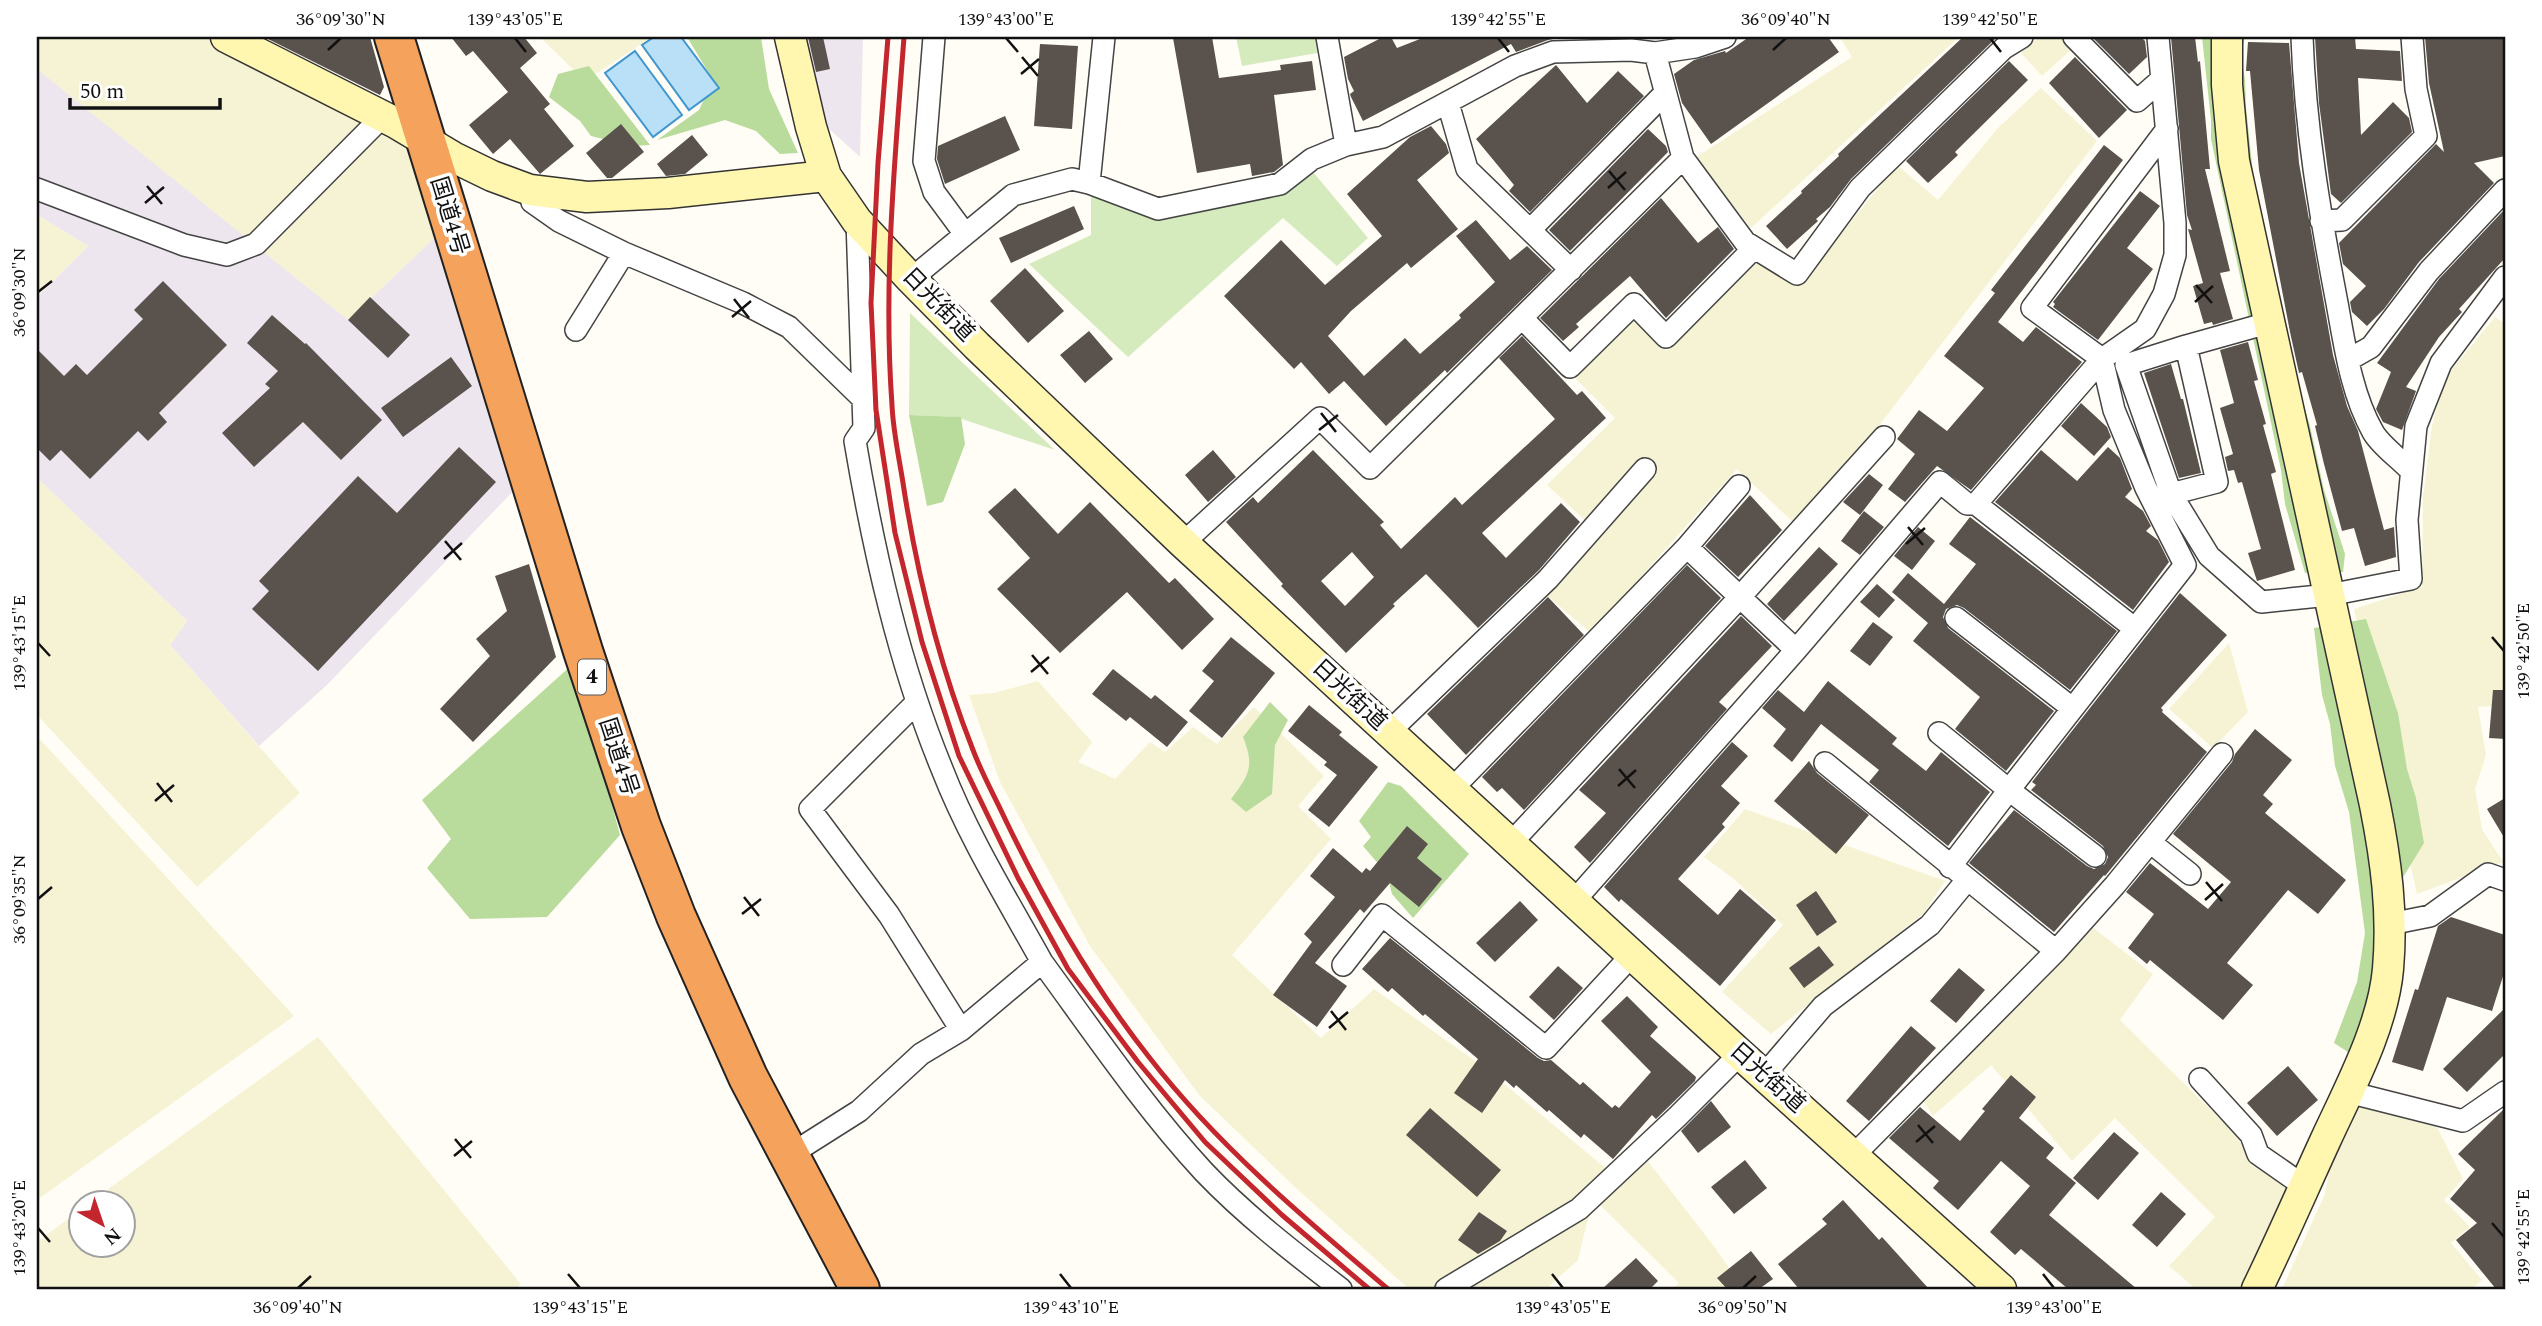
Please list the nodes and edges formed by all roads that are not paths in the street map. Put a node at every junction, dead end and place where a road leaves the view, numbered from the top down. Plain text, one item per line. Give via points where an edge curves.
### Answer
1 (226, 37) edge
2 (394, 37) edge
3 (790, 37) edge
4 (934, 37) edge
5 (1104, 37) edge
6 (1327, 37) edge
7 (1725, 37) edge
8 (2022, 37) edge
9 (2074, 37) edge
10 (2158, 37) edge
11 (2227, 37) edge
12 (2302, 37) edge
13 (2412, 37) edge
14 (1655, 53) junction
15 (2162, 79) junction
16 (1664, 94) junction
17 (1448, 103) junction
18 (382, 117) junction
19 (2167, 129) junction
20 (426, 141) junction
21 (1346, 145) junction
22 (1683, 158) junction
23 (826, 176) junction
24 (1089, 183) junction
25 (37, 189) edge
26 (530, 190) junction
27 (2505, 190) edge
28 (2321, 220) junction
29 (858, 221) junction
30 (1530, 230) junction
31 (965, 234) junction
32 (1754, 248) junction
33 (624, 253) junction
34 (1571, 270) junction
35 (2505, 276) edge
36 (912, 279) junction
37 (1523, 319) junction
38 (2268, 323) junction
39 (576, 330) dead end
40 (2186, 346) junction
41 (2102, 359) junction
42 (2348, 360) junction
43 (862, 398) junction
44 (1884, 437) dead end
45 (1645, 469) dead end
46 (2410, 470) junction
47 (1739, 486) dead end
48 (2171, 494) junction
49 (1976, 504) junction
50 (1183, 542) junction
51 (1687, 547) junction
52 (2329, 595) junction
53 (1740, 597) junction
54 (1956, 618) dead end
55 (2134, 628) junction
56 (1796, 650) junction
57 (917, 702) junction
58 (2072, 708) junction
59 (1389, 732) junction
60 (1939, 733) dead end
61 (2222, 754) dead end
62 (1825, 763) dead end
63 (1452, 789) junction
64 (2009, 790) junction
65 (2150, 842) junction
66 (1511, 843) junction
67 (2095, 856) dead end
68 (1958, 874) junction
69 (2190, 874) dead end
70 (2505, 880) edge
71 (1574, 901) junction
72 (2390, 924) junction
73 (2056, 951) junction
74 (1632, 955) junction
75 (1042, 961) junction
76 (1343, 965) dead end
77 (961, 1030) junction
78 (1740, 1054) junction
79 (1764, 1075) junction
80 (2200, 1079) dead end
81 (2348, 1092) junction
82 (2505, 1093) edge
83 (788, 1156) junction
84 (1853, 1156) junction
85 (2305, 1186) junction
86 (860, 1289) edge
87 (1341, 1289) edge
88 (1446, 1289) edge
89 (2001, 1289) edge
90 (2257, 1289) edge

1 - 18 street
2 - 20 highway, 国道4号 / 4
3 - 23 street, 日光街道
4 - 31 street via 924,161 934,192
5 - 24 street
6 - 21 street
7 - 14 street
8 - 32 street via 2004,48 1860,188 1797,274
9 - 15 street via 2137,101
10 - 15 street
11 - 38 street via 2234,161
12 - 28 street via 2308,135
13 - 28 street via 2426,136 2342,220
14 - 16 street
14 - 17 street via 1553,52 1515,66
15 - 19 street
16 - 22 street
16 - 30 street
17 - 21 street via 1383,137
17 - 30 street via 1466,169
18 - 20 street
18 - 25 street via 256,244 226,255 184,245
19 - 41 street via 2175,255 2164,294 2145,329
19 - 41 street via 2032,308
20 - 26 street via 482,172
20 - 83 highway, 国道4号 / 4 via 641,826 701,973
21 - 24 street via 1312,159 1280,184 1158,209
22 - 32 street
22 - 34 street
23 - 26 street via 587,197
23 - 29 street, 日光街道
24 - 31 street via 1072,179 1013,195
26 - 33 street via 532,202 559,222
27 - 42 street via 2429,271 2371,346
28 - 42 street
29 - 36 street, 日光街道
29 - 43 street
30 - 34 street
31 - 36 street
32 - 37 street via 1666,337 1634,304 1570,367
33 - 39 street
33 - 43 street via 789,327
34 - 37 street
35 - 46 street via 2441,363 2416,426
36 - 50 street, 日光街道
37 - 50 street via 1370,468 1320,418
38 - 40 street
38 - 52 street
40 - 48 street via 2217,482
40 - 48 street via 2126,365
41 - 49 street
41 - 55 street via 2114,410 2185,565
42 - 46 street via 2374,434
43 - 57 street via 864,428 855,442 869,523
44 - 53 street
45 - 59 street via 1548,579
46 - 52 street via 2407,520 2412,579
47 - 51 street
48 - 52 street via 2209,556 2261,602
49 - 55 street
49 - 56 street via 1967,504 1940,482
50 - 59 street, 日光街道
51 - 53 street
51 - 63 street
52 - 72 street via 2386,862
53 - 56 street
53 - 66 street
54 - 58 street
55 - 58 street
56 - 71 street
57 - 75 street via 942,771
57 - 77 street via 810,808 889,915
58 - 64 street
59 - 63 street, 日光街道
60 - 64 street
61 - 65 street
62 - 68 street
63 - 66 street, 日光街道
64 - 67 street
64 - 68 street
65 - 69 street
65 - 73 street
66 - 71 street, 日光街道
68 - 73 street
68 - 79 street via 1930,925 1823,1006
70 - 72 street via 2488,874 2430,916
71 - 74 street, 日光街道
72 - 81 street via 2388,972 2377,1020
73 - 84 street
74 - 76 street via 1546,1048 1382,915
74 - 78 street, 日光街道
75 - 77 street
75 - 87 street via 1124,1074 1205,1172 1286,1247
77 - 83 street via 921,1054 859,1111
78 - 79 street, 日光街道
78 - 88 street via 1579,1209
79 - 84 street, 日光街道
80 - 85 street via 2251,1135 2258,1154
81 - 82 street via 2463,1121
81 - 85 street
83 - 86 highway, 国道4号 / 4
84 - 89 street, 日光街道
85 - 90 street

